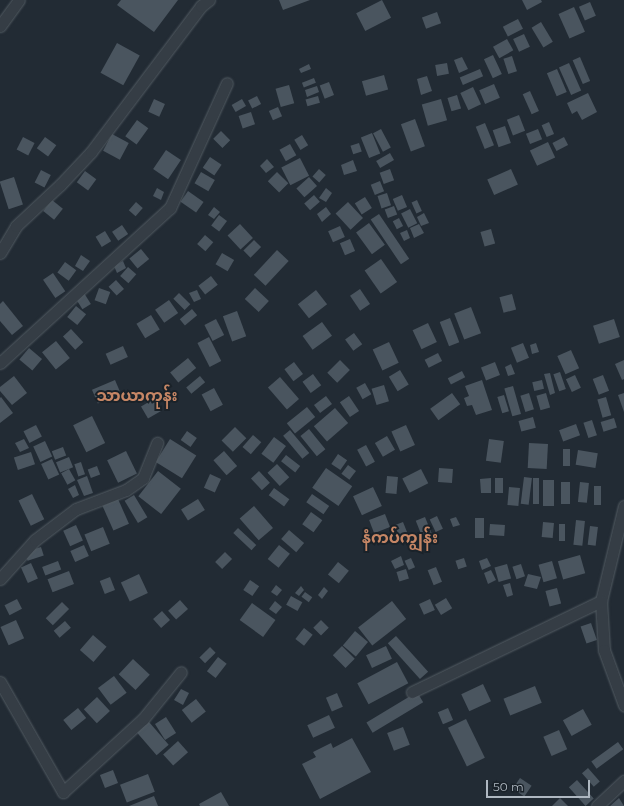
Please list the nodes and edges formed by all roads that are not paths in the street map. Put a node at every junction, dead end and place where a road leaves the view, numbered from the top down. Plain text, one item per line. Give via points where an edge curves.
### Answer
1 (19, 0) edge
2 (209, 0) edge
3 (0, 26) edge
4 (227, 83) dead end
5 (0, 253) edge
6 (0, 363) edge
7 (157, 443) dead end
8 (624, 506) edge
9 (0, 580) edge
10 (602, 601) junction
11 (181, 672) dead end
12 (0, 682) edge
13 (412, 692) dead end
14 (624, 705) edge
15 (624, 781) edge
16 (597, 806) edge

1 - 3 street
2 - 5 street via 201,6 91,152 60,186 16,226
4 - 6 street via 170,208
7 - 9 street via 143,478 126,490 76,509 35,540
8 - 10 street
10 - 13 street
10 - 14 street via 604,650
11 - 12 street via 143,719 63,792
15 - 16 street

